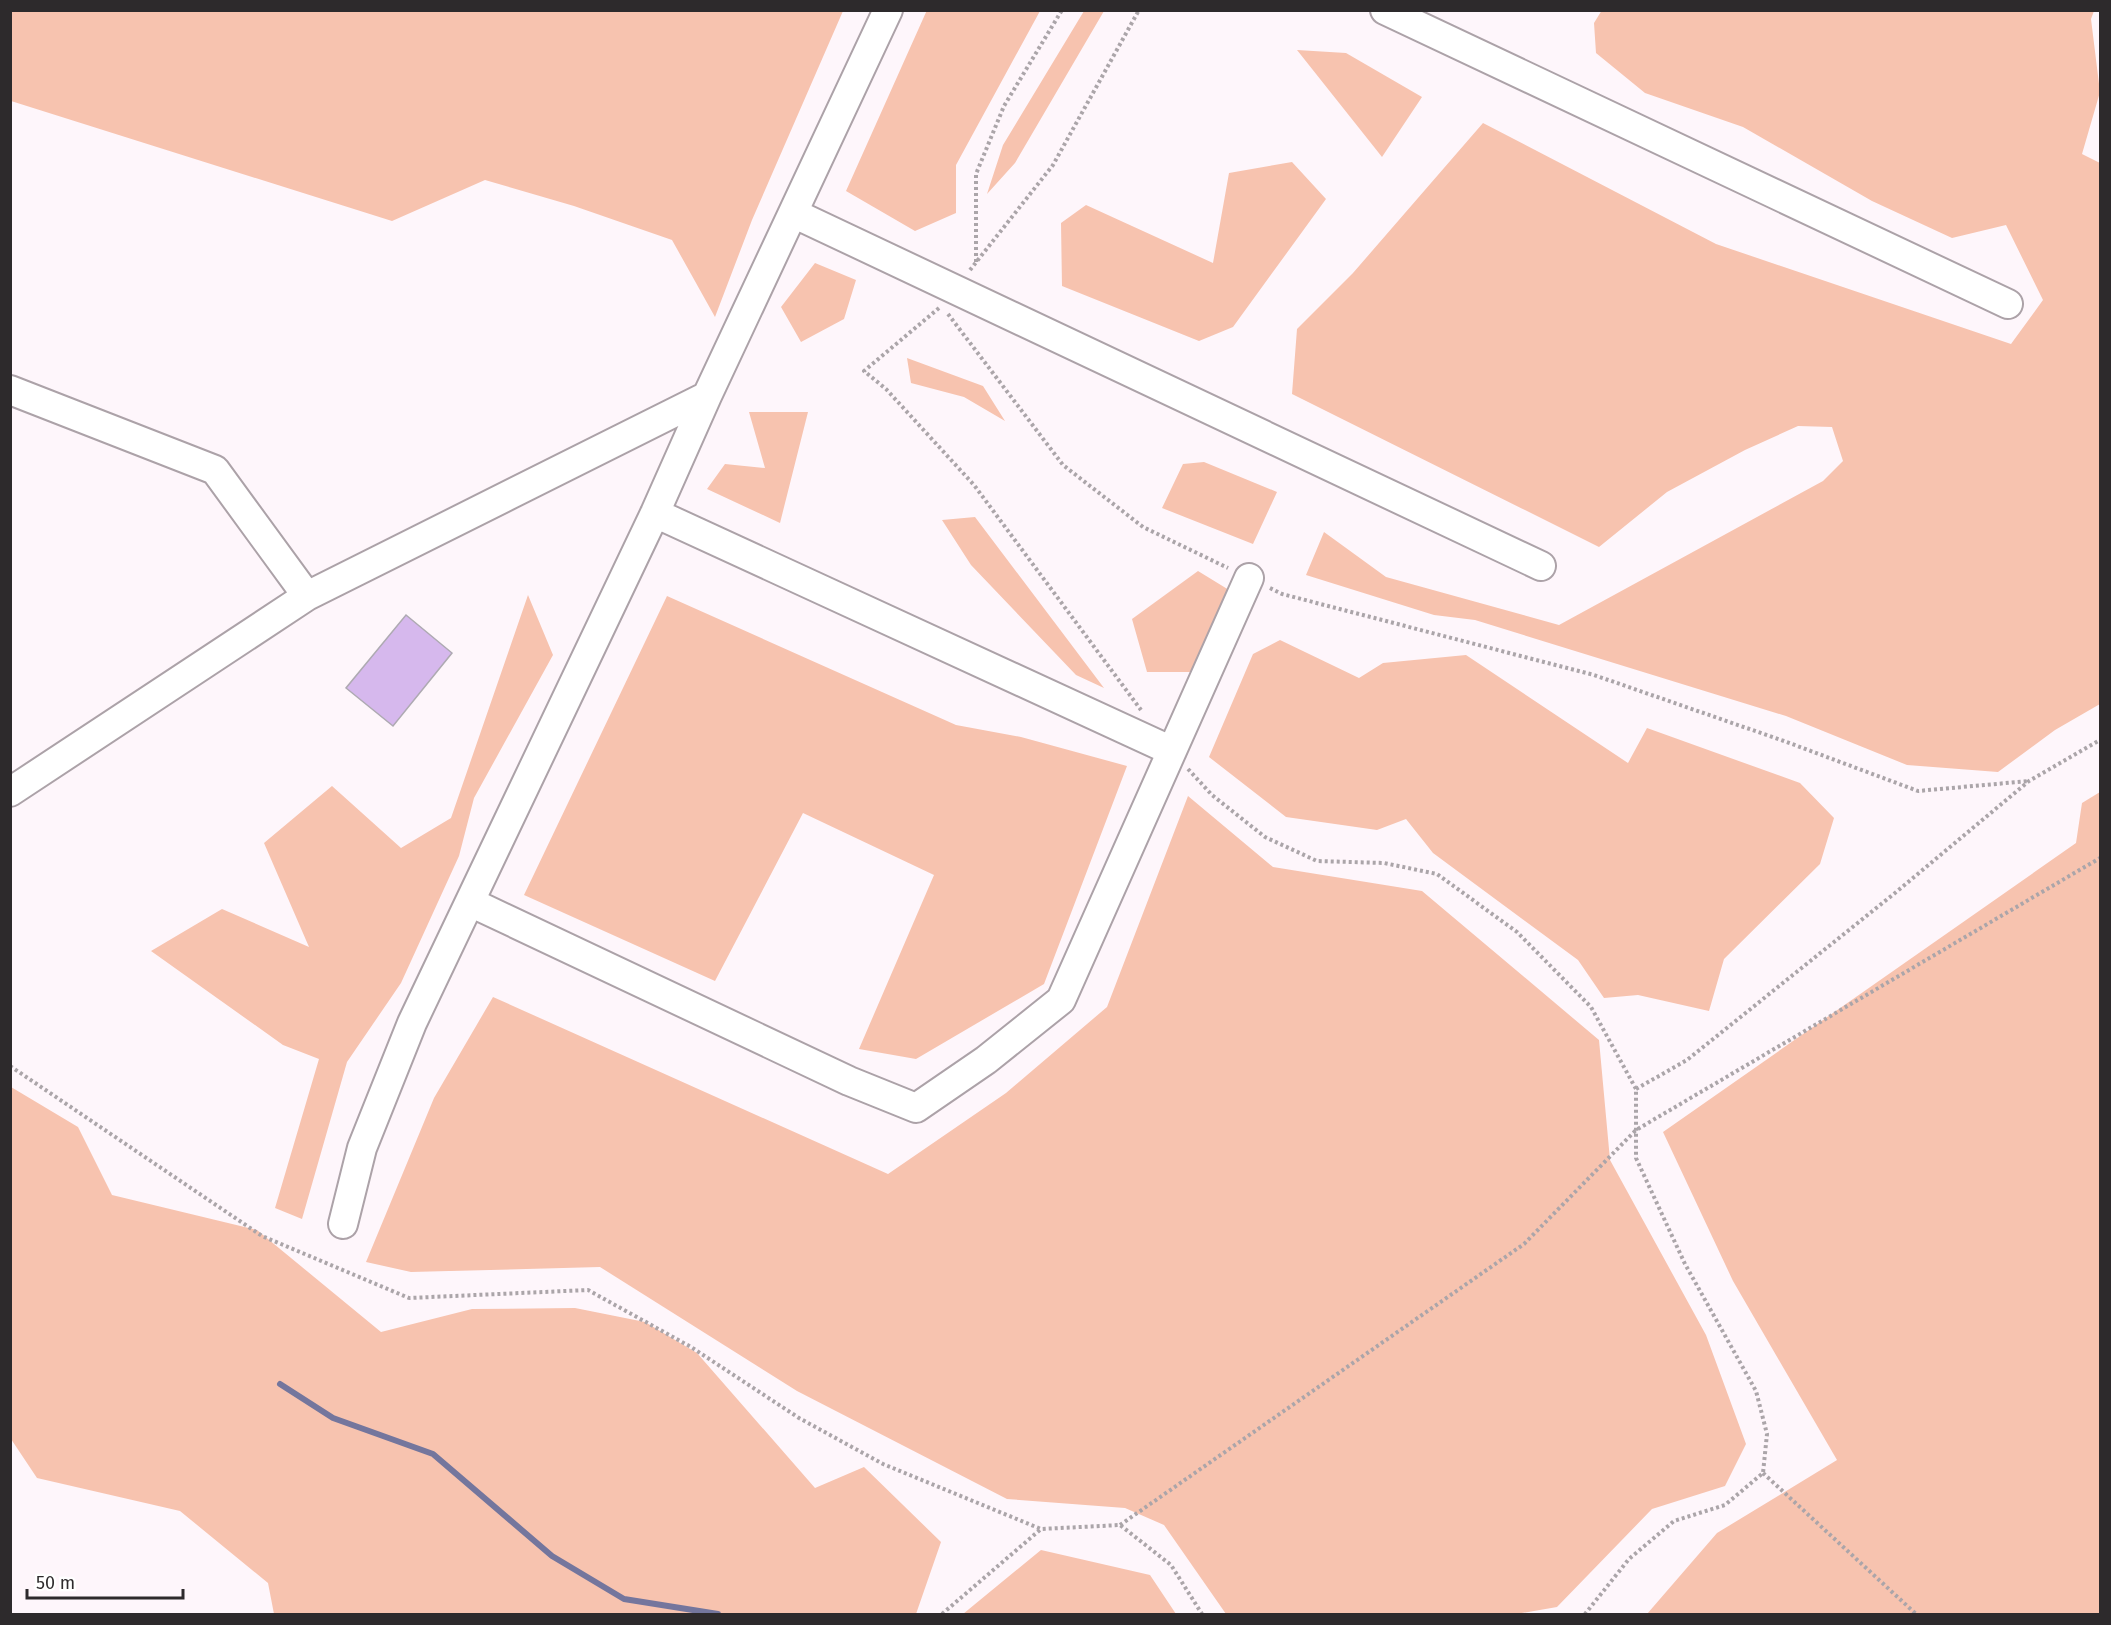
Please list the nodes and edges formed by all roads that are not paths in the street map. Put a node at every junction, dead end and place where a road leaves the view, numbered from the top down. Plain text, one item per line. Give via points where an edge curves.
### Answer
1 (888, 10) edge
2 (1385, 10) edge
3 (793, 213) junction
4 (2008, 304) dead end
5 (10, 390) edge
6 (707, 396) junction
7 (655, 513) junction
8 (1541, 566) dead end
9 (1249, 578) road end
10 (307, 596) junction
11 (1172, 752) junction
12 (10, 792) edge
13 (470, 902) junction
14 (343, 1224) dead end

1 - 3 lane
2 - 4 lane
3 - 6 lane
3 - 8 lane
5 - 10 lane via 215,470
6 - 7 lane
6 - 10 lane
7 - 11 lane
7 - 13 lane
9 - 11 lane
10 - 12 lane
11 - 13 lane via 1061,1000 986,1060 916,1108
13 - 14 lane via 412,1023 362,1148

